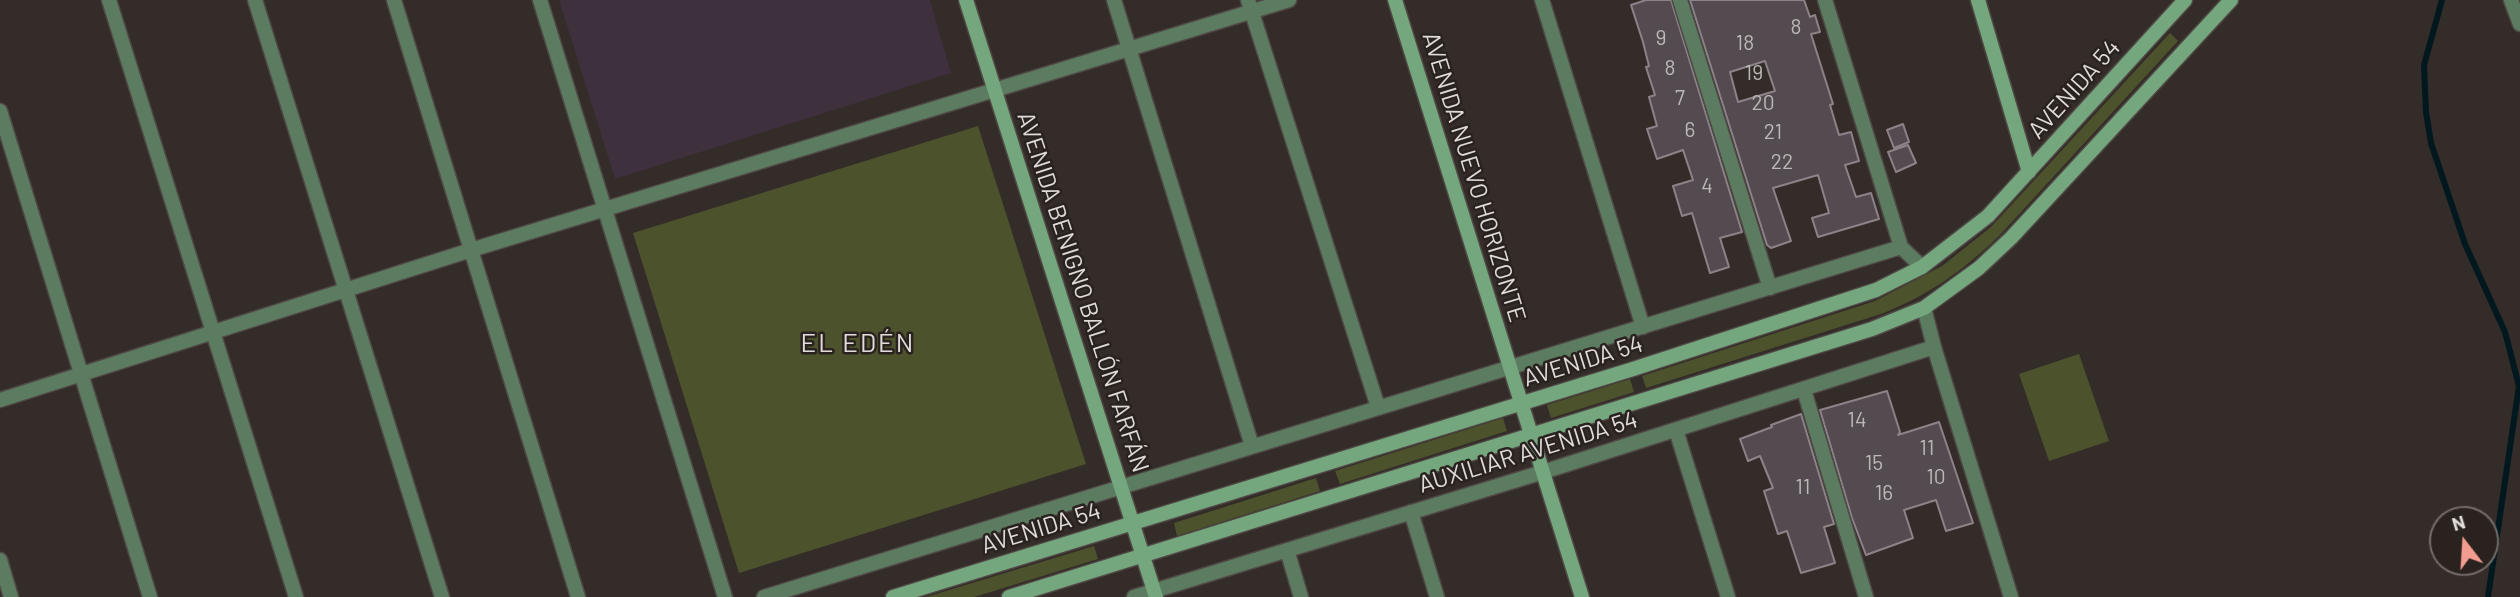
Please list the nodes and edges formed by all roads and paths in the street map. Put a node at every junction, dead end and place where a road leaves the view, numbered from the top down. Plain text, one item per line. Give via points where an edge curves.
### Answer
1 (109, 0) edge
2 (255, 0) edge
3 (394, 0) edge
4 (540, 0) edge
5 (966, 0) edge
6 (1114, 0) edge
7 (1289, 0) edge
8 (1395, 0) edge
9 (1542, 0) edge
10 (1680, 0) edge
11 (1825, 0) edge
12 (1978, 0) edge
13 (2185, 0) edge
14 (2511, 0) edge
15 (2228, 1) edge
16 (1250, 6) edge
17 (2520, 24) edge
18 (1129, 48) junction
19 (995, 92) junction
20 (0, 111) edge
21 (2029, 172) junction
22 (605, 210) junction
23 (1901, 247) junction
24 (471, 250) junction
25 (1922, 267) junction
26 (1770, 288) junction
27 (346, 289) junction
28 (1924, 308) junction
29 (1643, 327) junction
30 (213, 331) junction
31 (1934, 347) junction
32 (1510, 367) junction
33 (80, 375) junction
34 (1804, 390) junction
35 (0, 400) edge
36 (1522, 404) junction
37 (1378, 407) junction
38 (1676, 430) junction
39 (1533, 435) junction
40 (1252, 446) junction
41 (1543, 472) junction
42 (1121, 486) junction
43 (1410, 512) junction
44 (1133, 524) junction
45 (1287, 550) junction
46 (1143, 556) junction
47 (0, 560) edge
48 (1155, 594) edge
49 (11, 597) edge
50 (150, 597) edge
51 (296, 597) edge
52 (442, 597) edge
53 (578, 597) edge
54 (725, 597) edge
55 (764, 597) edge
56 (893, 597) edge
57 (1009, 597) edge
58 (1134, 597) edge
59 (1301, 597) edge
60 (1437, 597) edge
61 (1582, 597) edge
62 (1728, 597) edge
63 (1866, 597) edge
64 (2011, 597) edge

1 - 30 street
2 - 27 street
3 - 24 street
4 - 22 street
5 - 19 main road, AVENIDA BENIGNO BALLÓN FARFÁN
6 - 18 street
7 - 16 street
8 - 32 main road, AVENIDA NUEVO HORIZONTE
9 - 29 street
10 - 26 street
11 - 23 street
12 - 21 main road
13 - 21 main road, AVENIDA 54
14 - 17 street
15 - 28 main road via 2011,238
16 - 18 street
16 - 37 street
18 - 19 street
18 - 40 street
19 - 22 street
19 - 42 main road, AVENIDA BENIGNO BALLÓN FARFÁN
20 - 33 street
21 - 25 main road, AVENIDA 54 via 1988,216
22 - 24 street
22 - 54 street
23 - 25 street
23 - 26 street
24 - 27 street
24 - 53 street
25 - 36 main road, AVENIDA 54 via 1853,299
26 - 29 street
27 - 30 street
27 - 52 street
28 - 31 street
28 - 39 main road via 1872,329
29 - 32 street
30 - 33 street
30 - 51 street
31 - 34 street, AUXILIAR AVENIDA 54
31 - 64 street
32 - 36 main road, AVENIDA NUEVO HORIZONTE
32 - 37 street
33 - 35 street
33 - 50 street
34 - 38 street, AUXILIAR AVENIDA 54
34 - 63 street
36 - 39 main road, AVENIDA NUEVO HORIZONTE
36 - 44 main road, AVENIDA 54
37 - 40 street
38 - 41 street, AUXILIAR AVENIDA 54
38 - 62 street
39 - 41 main road, AVENIDA NUEVO HORIZONTE
39 - 46 main road
40 - 42 street
41 - 43 street, AUXILIAR AVENIDA 54
41 - 61 main road
42 - 44 main road, AVENIDA BENIGNO BALLÓN FARFÁN
42 - 55 street
43 - 45 street, AUXILIAR AVENIDA 54
43 - 60 street
44 - 46 main road, AVENIDA BENIGNO BALLÓN FARFÁN
44 - 56 main road, AVENIDA 54
45 - 48 street, AUXILIAR AVENIDA 54
45 - 59 street
46 - 48 main road, AVENIDA BENIGNO BALLÓN FARFÁN
46 - 57 main road
47 - 49 street
48 - 58 street, AUXILIAR AVENIDA 54

